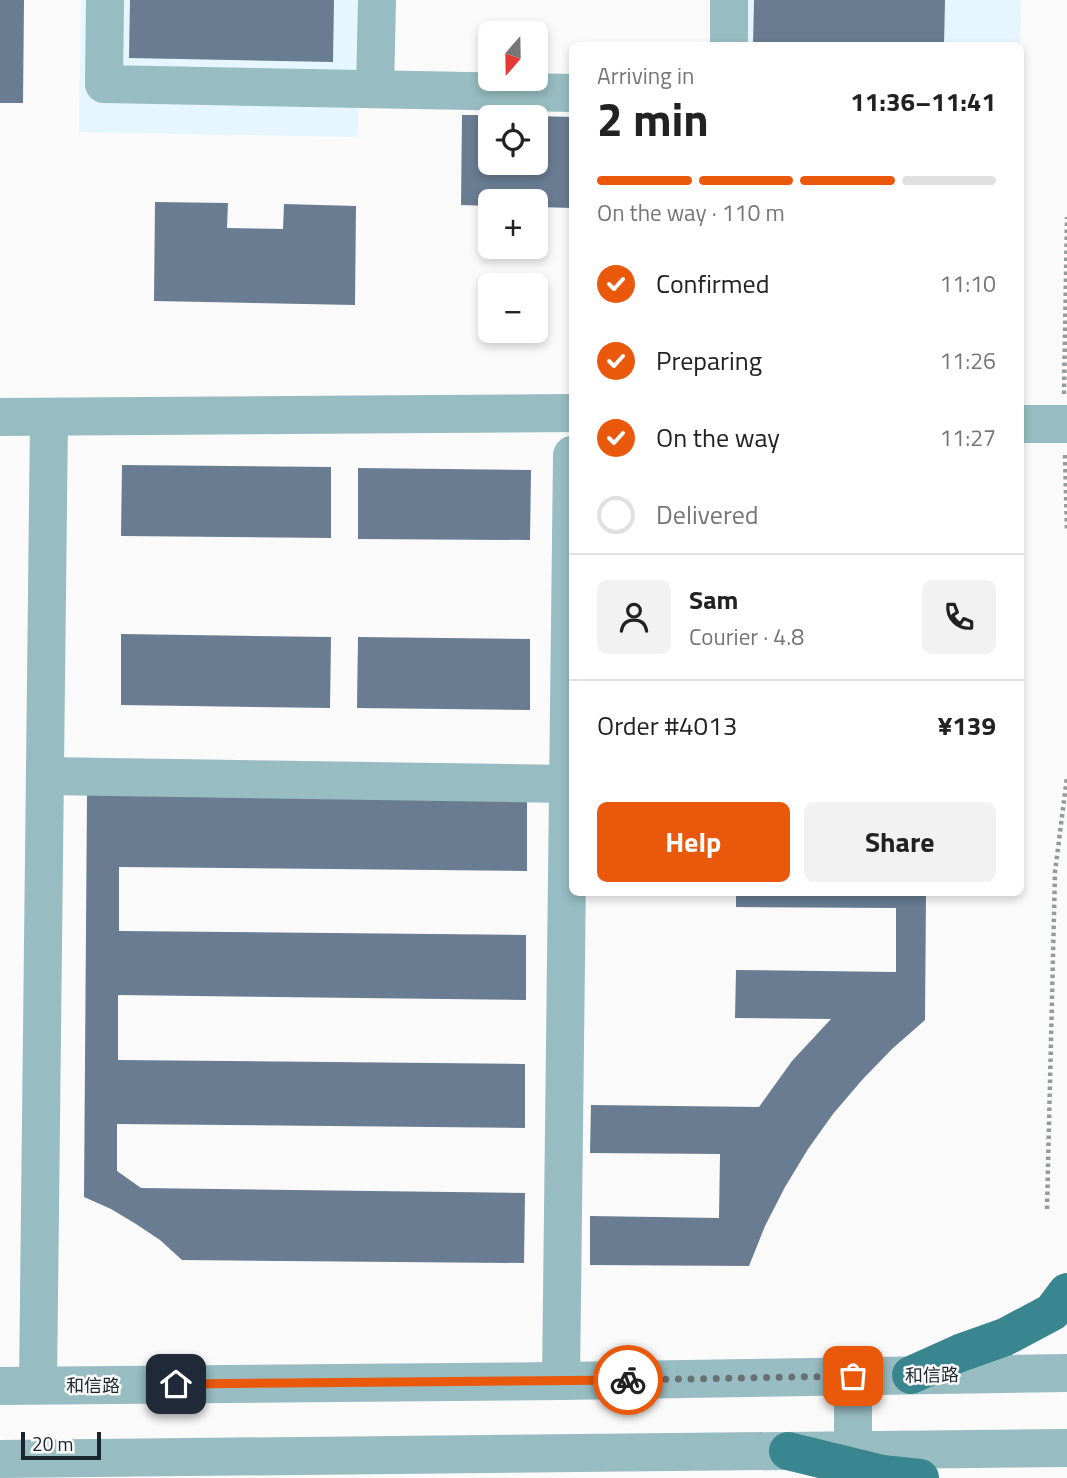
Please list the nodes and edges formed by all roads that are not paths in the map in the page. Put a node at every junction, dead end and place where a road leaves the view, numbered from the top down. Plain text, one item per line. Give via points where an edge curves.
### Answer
1 (105, 0) edge
2 (377, 0) edge
3 (729, 0) edge
4 (729, 42) edge
5 (376, 89) junction
6 (569, 93) edge
7 (569, 413) edge
8 (0, 417) edge
9 (49, 417) junction
10 (1024, 424) edge
11 (1065, 424) edge
12 (569, 702) edge
13 (45, 776) junction
14 (568, 784) junction
15 (1067, 1292) edge
16 (1067, 1373) edge
17 (911, 1375) junction
18 (853, 1376) junction
19 (561, 1381) junction
20 (0, 1385) edge
21 (38, 1385) junction
22 (1067, 1448) edge
23 (853, 1450) junction
24 (788, 1451) junction
25 (0, 1459) edge
26 (920, 1478) edge

1 - 5 street via 104,84
2 - 5 street
3 - 4 street
5 - 6 street
7 - 9 street
8 - 9 street
9 - 13 street
10 - 11 street
12 - 14 street
13 - 14 street
13 - 21 street
14 - 19 street
15 - 17 main road via 1052,1312 1005,1337
16 - 17 street, 和信路
17 - 18 street, 和信路
18 - 19 street, 和信路
18 - 23 street
19 - 21 street, 和信路
20 - 21 street, 和信路
22 - 23 street
23 - 24 street
24 - 25 street
24 - 26 main road via 882,1474

